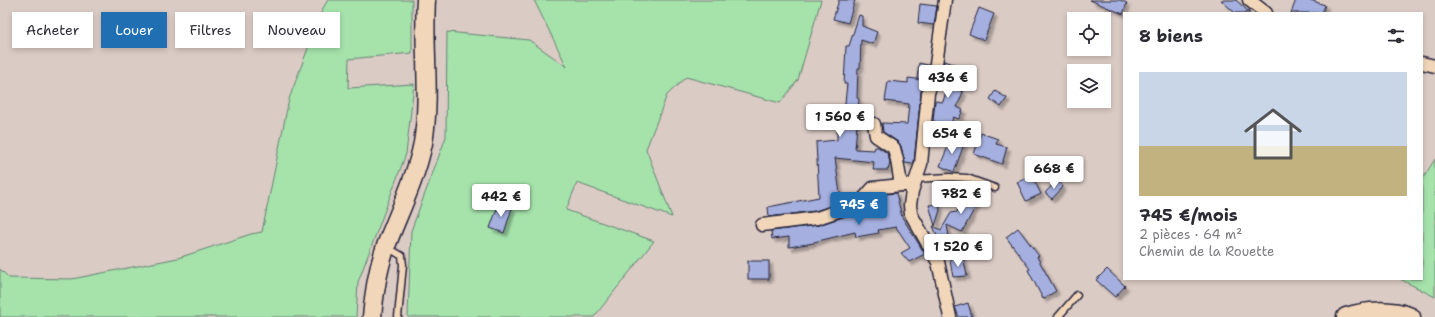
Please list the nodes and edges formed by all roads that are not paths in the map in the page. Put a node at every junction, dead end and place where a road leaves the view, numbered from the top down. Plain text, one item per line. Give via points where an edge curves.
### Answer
1 (426, 0) edge
2 (945, 0) edge
3 (1249, 0) edge
4 (1265, 12) edge
5 (1423, 63) edge
6 (1435, 66) edge
7 (874, 124) dead end
8 (914, 182) junction
9 (900, 185) junction
10 (995, 188) dead end
11 (762, 226) dead end
12 (386, 246) junction
13 (1077, 295) dead end
14 (372, 317) edge
15 (398, 317) edge
16 (950, 317) edge
17 (1058, 317) edge
18 (1346, 317) edge
19 (1412, 317) edge

1 - 12 main road via 427,111 422,144
2 - 8 street via 935,71 928,93 921,164
3 - 4 street
5 - 6 street
7 - 9 street via 876,136 894,148 898,160
8 - 9 street
8 - 10 lane via 949,177 967,178
8 - 16 street via 911,214 938,262
9 - 11 street via 872,188 859,204 817,218
12 - 14 main road
12 - 15 lane via 402,256
13 - 17 lane
18 - 19 main road via 1380,312

